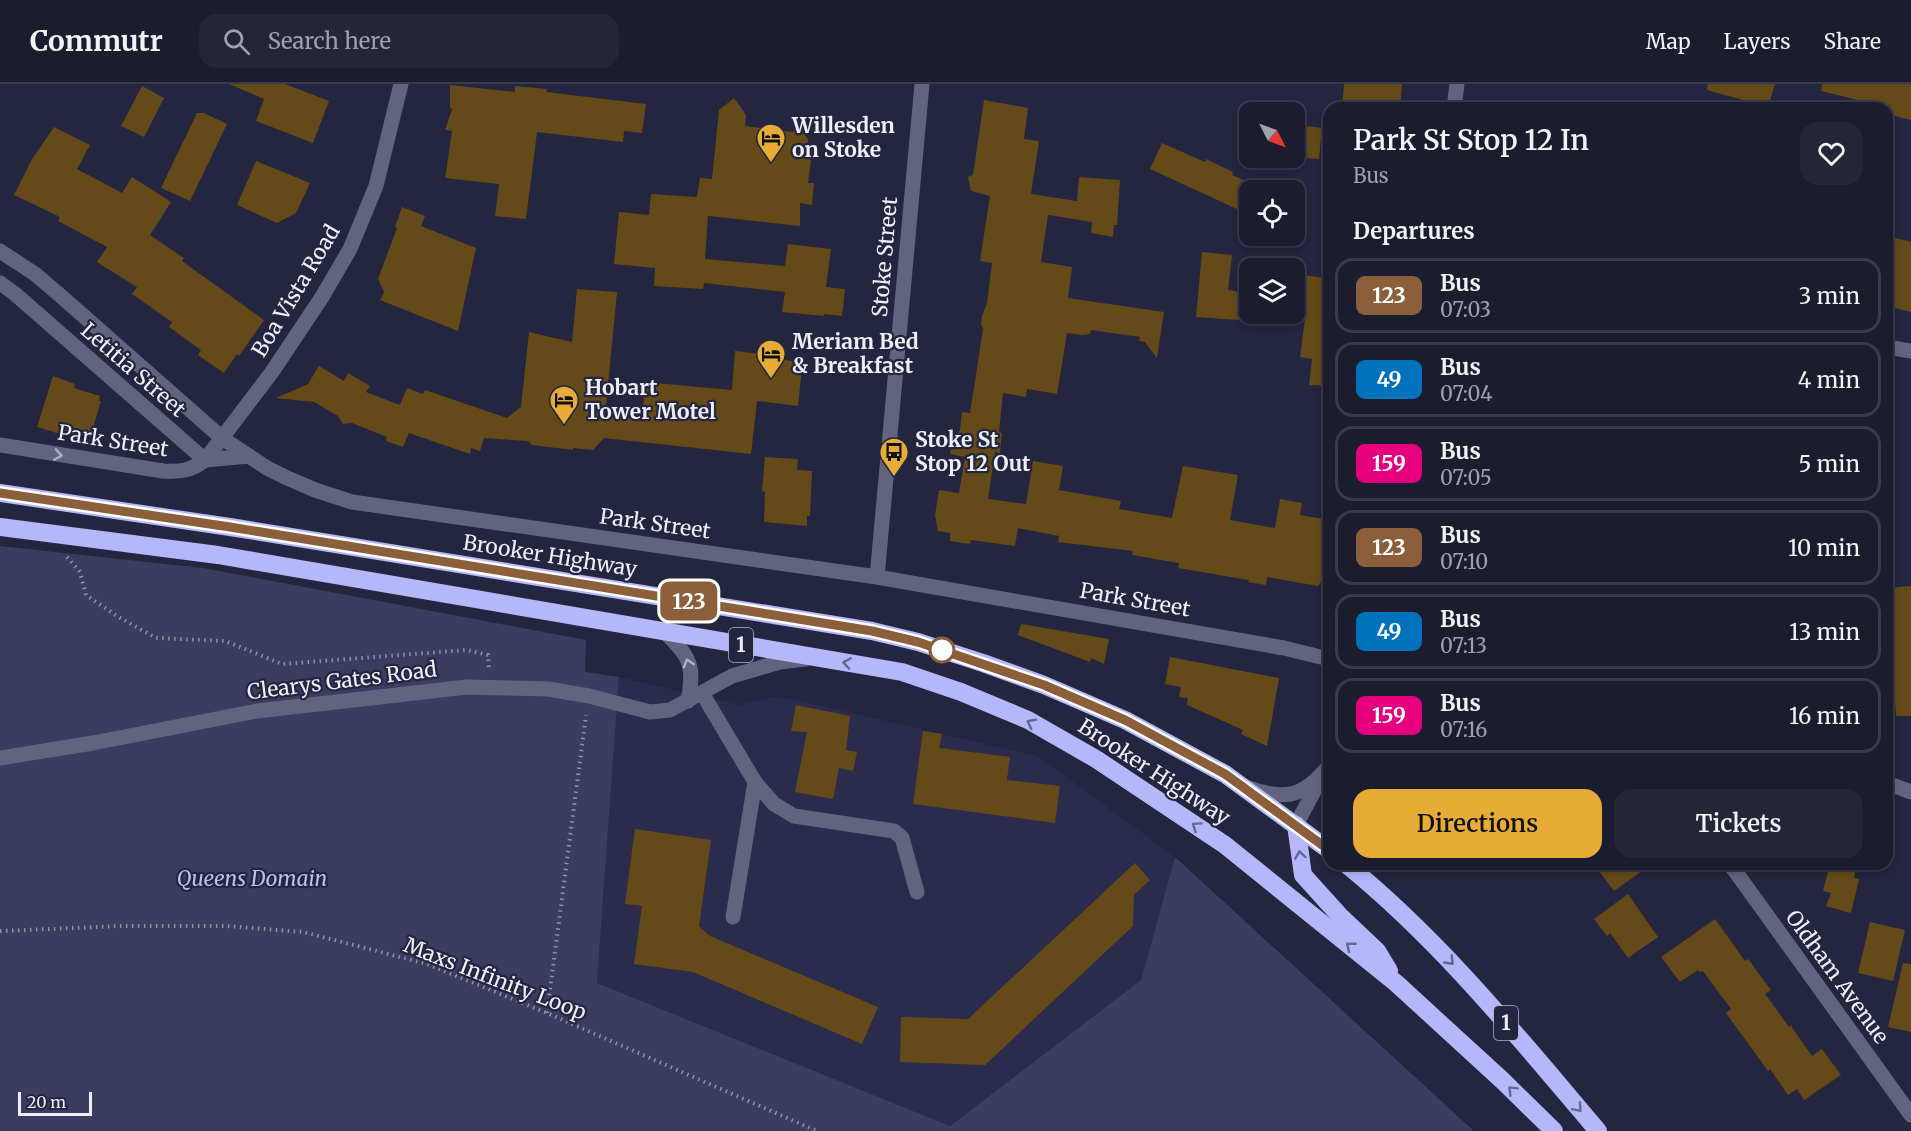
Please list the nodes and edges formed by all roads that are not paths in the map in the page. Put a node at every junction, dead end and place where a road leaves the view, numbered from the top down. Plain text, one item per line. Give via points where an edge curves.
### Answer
1 (401, 84) edge
2 (922, 84) edge
3 (1457, 84) edge
4 (1455, 102) edge
5 (0, 251) edge
6 (0, 283) edge
7 (1893, 347) edge
8 (1911, 351) edge
9 (222, 438) junction
10 (0, 445) edge
11 (249, 456) junction
12 (205, 460) junction
13 (0, 493) edge
14 (0, 526) edge
15 (877, 577) junction
16 (665, 632) junction
17 (817, 658) junction
18 (1323, 658) edge
19 (702, 693) junction
20 (688, 701) junction
21 (0, 758) edge
22 (1323, 770) edge
23 (1323, 773) edge
24 (755, 782) junction
25 (1893, 785) edge
26 (1241, 786) junction
27 (1911, 792) edge
28 (1296, 825) junction
29 (1323, 845) edge
30 (1353, 870) edge
31 (1734, 870) edge
32 (917, 892) dead end
33 (733, 917) dead end
34 (1396, 983) junction
35 (1911, 1115) edge
36 (1554, 1131) edge
37 (1599, 1131) edge

1 - 9 street, Boa Vista Road via 376,186 350,249 272,372
2 - 15 street, Stoke Street
3 - 4 street
5 - 9 street, Letitia Street via 62,297
6 - 12 street, Letitia Street
7 - 8 street
9 - 11 street, Park Street
9 - 12 street
10 -> 12 street, Park Street via 164,471 186,471
11 - 12 street
11 - 15 street, Park Street via 315,490 352,502
13 - 26 highway, Brooker Highway / 1 via 849,627 918,642 1044,685 1125,720
14 - 16 highway, Brooker Highway / 1 via 218,555
15 - 18 street, Park Street
16 - 17 highway, Brooker Highway / 1
20 -> 16 street via 691,666 685,653
17 - 19 street, Clearys Gates Road via 757,667
34 -> 17 highway, Brooker Highway / 1 via 1226,846 1096,759 1038,726 961,692 902,672
19 - 20 street, Clearys Gates Road
19 - 24 street
20 - 21 street, Clearys Gates Road via 670,710 650,712 548,689 467,687 257,711
22 - 26 street via 1313,783 1290,795 1272,795
23 - 28 street
24 - 32 street via 774,804 794,816 894,831 902,838
24 - 33 street
25 - 27 street
26 - 28 highway, Brooker Highway / 1
28 - 29 highway, Brooker Highway / 1
34 -> 28 highway via 1377,951 1303,875
30 -> 37 highway, 1 via 1409,919 1471,983
31 - 35 street, Oldham Avenue
36 -> 34 highway, Brooker Highway / 1

